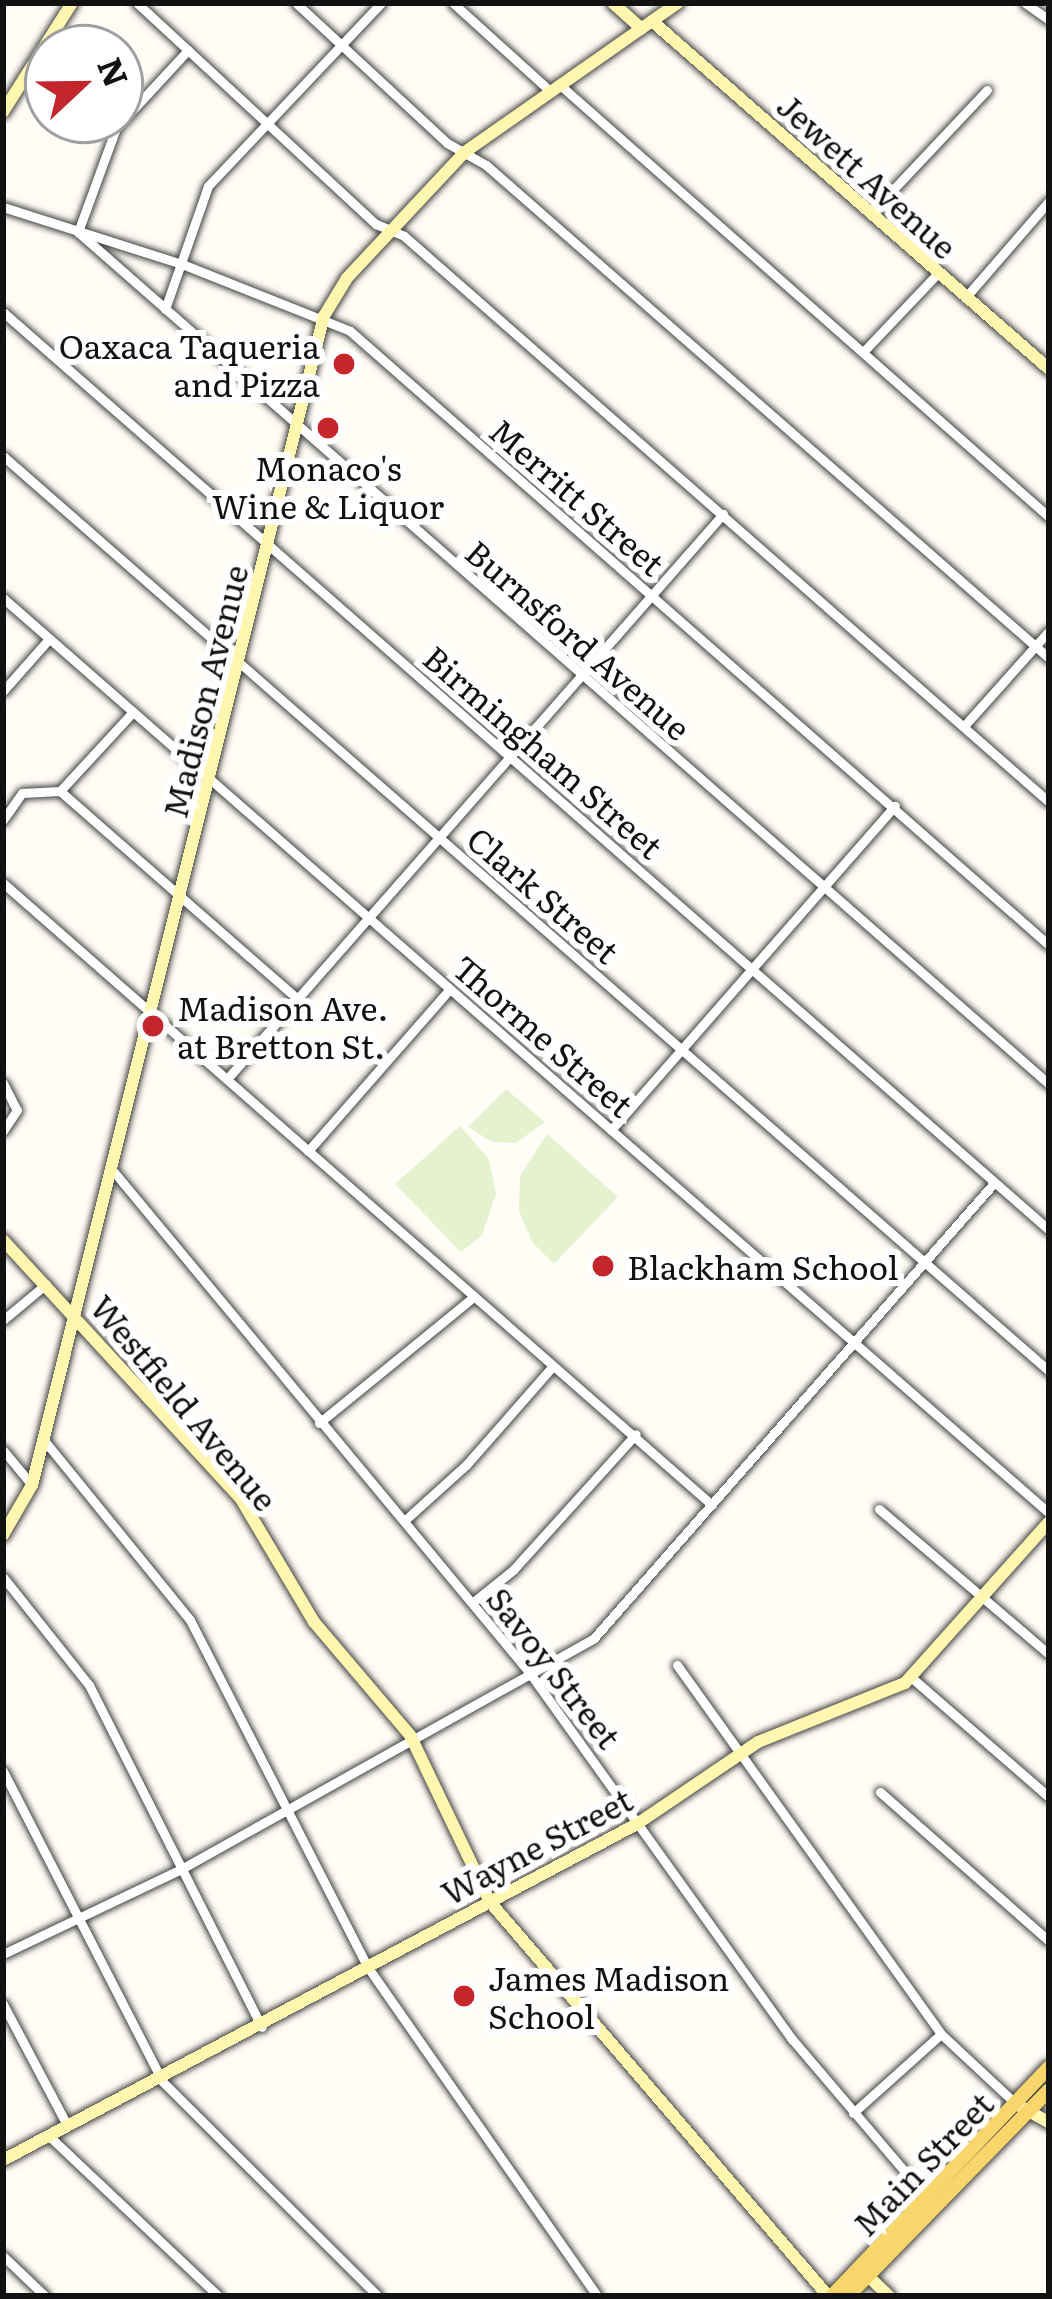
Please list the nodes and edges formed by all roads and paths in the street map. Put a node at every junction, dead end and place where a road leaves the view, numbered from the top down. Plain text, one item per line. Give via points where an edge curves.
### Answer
1 (136, 3) edge
2 (296, 3) edge
3 (381, 3) edge
4 (453, 3) edge
5 (613, 3) edge
6 (678, 3) edge
7 (1025, 3) edge
8 (1049, 20) edge
9 (646, 24) junction
10 (343, 47) junction
11 (188, 50) junction
12 (24, 74) edge
13 (555, 89) junction
14 (987, 89) dead end
15 (3, 112) edge
16 (267, 122) junction
17 (465, 152) junction
18 (1049, 201) edge
19 (3, 207) edge
20 (871, 213) junction
21 (390, 230) junction
22 (77, 232) junction
23 (182, 264) junction
24 (938, 273) junction
25 (965, 298) junction
26 (165, 310) junction
27 (3, 312) edge
28 (324, 316) junction
29 (864, 351) junction
30 (1049, 369) edge
31 (296, 428) junction
32 (3, 456) edge
33 (723, 514) junction
34 (1049, 517) edge
35 (268, 545) junction
36 (652, 597) junction
37 (3, 598) edge
38 (1049, 631) edge
39 (49, 639) junction
40 (1036, 646) junction
41 (1049, 658) edge
42 (238, 661) junction
43 (580, 676) junction
44 (3, 691) edge
45 (132, 712) junction
46 (964, 726) junction
47 (510, 757) junction
48 (209, 779) junction
49 (60, 791) junction
50 (1049, 802) edge
51 (895, 806) junction
52 (3, 820) edge
53 (439, 838) junction
54 (3, 883) edge
55 (824, 887) junction
56 (180, 896) junction
57 (368, 918) junction
58 (1049, 945) edge
59 (753, 968) junction
60 (450, 989) junction
61 (298, 999) junction
62 (150, 1012) junction
63 (682, 1050) junction
64 (227, 1079) junction
65 (3, 1083) edge
66 (1049, 1084) edge
67 (611, 1130) junction
68 (3, 1131) edge
69 (308, 1151) junction
70 (114, 1172) junction
71 (994, 1184) junction
72 (1049, 1230) edge
73 (3, 1240) edge
74 (925, 1262) junction
75 (46, 1284) junction
76 (472, 1298) junction
77 (76, 1314) junction
78 (3, 1320) edge
79 (854, 1343) junction
80 (551, 1367) junction
81 (1049, 1371) edge
82 (320, 1423) junction
83 (636, 1434) junction
84 (43, 1438) junction
85 (3, 1450) edge
86 (32, 1485) junction
87 (712, 1505) junction
88 (879, 1509) dead end
89 (1049, 1517) edge
90 (404, 1521) junction
91 (3, 1535) edge
92 (3, 1577) edge
93 (984, 1596) junction
94 (472, 1603) junction
95 (1049, 1654) edge
96 (677, 1665) dead end
97 (530, 1672) junction
98 (912, 1678) junction
99 (410, 1736) junction
100 (738, 1753) junction
101 (3, 1771) edge
102 (880, 1792) dead end
103 (1049, 1797) edge
104 (282, 1811) junction
105 (637, 1824) junction
106 (183, 1868) junction
107 (490, 1902) junction
108 (79, 1921) junction
109 (1049, 1941) edge
110 (3, 1954) edge
111 (367, 1966) junction
112 (3, 2004) edge
113 (262, 2027) junction
114 (940, 2034) junction
115 (1049, 2067) edge
116 (163, 2081) junction
117 (1049, 2090) edge
118 (1023, 2109) junction
119 (853, 2113) junction
120 (1049, 2122) edge
121 (67, 2125) junction
122 (50, 2135) junction
123 (3, 2160) edge
124 (931, 2202) junction
125 (3, 2256) edge
126 (863, 2272) junction
127 (45, 2296) edge
128 (218, 2296) edge
129 (378, 2296) edge
130 (597, 2296) edge
131 (830, 2296) edge
132 (848, 2296) edge
133 (889, 2296) edge

1 - 11 street
2 - 10 street
3 - 10 street
4 - 13 street
5 - 9 street, Jewett Avenue
6 - 9 street, Madison Avenue
7 - 8 street
9 - 13 street, Madison Avenue
9 - 20 street, Jewett Avenue
10 - 16 street
10 - 17 street
11 - 16 street
11 - 22 street via 116,128
12 - 15 street
13 - 17 street, Madison Avenue
13 - 29 street
14 - 20 street
16 - 21 street
16 - 23 street via 208,186
17 - 21 street, Madison Avenue
17 - 40 street
18 - 25 street
19 - 22 street, Merritt Street
20 - 24 street, Jewett Avenue
21 - 28 street, Madison Avenue
21 - 33 street
22 - 23 street, Merritt Street
22 - 26 street, Burnsford Avenue
23 - 26 street
23 - 28 street, Merritt Street
24 - 25 street, Jewett Avenue
24 - 29 street
25 - 30 street, Jewett Avenue
26 - 31 street, Burnsford Avenue
27 - 35 street, Birmingham Street
28 - 31 street, Madison Avenue
28 - 36 street, Merritt Street
29 - 34 street
31 - 35 street, Madison Avenue
31 - 43 street, Burnsford Avenue
32 - 42 street, Clark Street
33 - 36 street
33 - 46 street
35 - 42 street, Madison Avenue
35 - 47 street, Birmingham Street
36 - 43 street
36 - 51 street, Merritt Street
37 - 39 street, Thorme Street
38 - 40 street
39 - 44 street
39 - 45 street, Thorme Street
40 - 41 street
40 - 46 street
42 - 48 street, Madison Avenue
42 - 53 street, Clark Street
43 - 47 street
43 - 55 street, Burnsford Avenue
45 - 48 street, Thorme Street
45 - 49 street
46 - 50 street
47 - 53 street
47 - 59 street, Birmingham Street
48 - 56 street, Madison Avenue
48 - 57 street, Thorme Street
49 - 52 street via 22,793
49 - 56 street
51 - 55 street
51 - 58 street, Merritt Street
53 - 57 street
53 - 63 street, Clark Street
54 - 62 street
55 - 59 street
55 - 66 street, Burnsford Avenue
56 - 61 street
56 - 62 street, Madison Avenue
57 - 60 street, Thorme Street
57 - 61 street
59 - 63 street
59 - 71 street, Birmingham Street
60 - 67 street, Thorme Street
60 - 69 street
61 - 64 street
62 - 64 street
62 - 70 street, Madison Avenue
63 - 67 street
63 - 74 street, Clark Street
64 - 69 street
65 - 68 street via 17,1110
67 - 79 street, Thorme Street
69 - 76 street
70 - 77 street, Madison Avenue
70 - 82 street, Savoy Street
71 - 72 street, Birmingham Street
71 - 74 street
73 - 75 street, Westfield Avenue
74 - 79 street
74 - 81 street, Clark Street
75 - 77 street, Westfield Avenue
75 - 78 street
76 - 80 street
76 - 82 street
77 - 84 street, Madison Avenue
77 - 99 street, Westfield Avenue via 241,1499 314,1622
79 - 87 street
79 - 89 street, Thorme Street
80 - 83 street
80 - 90 street
82 - 90 street, Savoy Street
83 - 87 street
83 - 94 street
84 - 86 street, Madison Avenue
84 - 104 street via 190,1620
85 - 86 street
86 - 91 street, Madison Avenue
87 - 97 street via 595,1637
88 - 93 street
89 - 93 street, Wayne Street
90 - 94 street, Savoy Street
92 - 106 street via 88,1685
93 - 95 street
93 - 98 street, Wayne Street
94 - 97 street, Savoy Street
96 - 100 street
97 - 99 street
97 - 105 street, Savoy Street
98 - 100 street, Wayne Street
98 - 103 street
99 - 104 street
99 - 107 street, Westfield Avenue
100 - 105 street, Wayne Street
100 - 114 street
101 - 108 street
102 - 109 street
104 - 106 street
104 - 111 street
105 - 107 street, Wayne Street
105 - 119 street, Savoy Street
106 - 108 street
106 - 113 street
107 - 111 street, Wayne Street
107 - 131 street, Westfield Avenue
108 - 110 street
108 - 116 street
111 - 113 street, Wayne Street
111 - 130 street
112 - 121 street
113 - 116 street, Wayne Street
114 - 118 street
114 - 119 street
115 - 118 main road, Main Street
116 - 121 street, Wayne Street
116 - 129 street
117 - 118 main road, Main Street
118 - 120 street
118 - 124 main road, Main Street
119 - 124 street, Savoy Street
121 - 122 street, Wayne Street
122 - 123 street, Wayne Street
122 - 128 street
124 - 126 main road, Main Street
125 - 127 street
126 - 131 main road, Main Street
126 - 132 main road, Main Street
126 - 133 street

